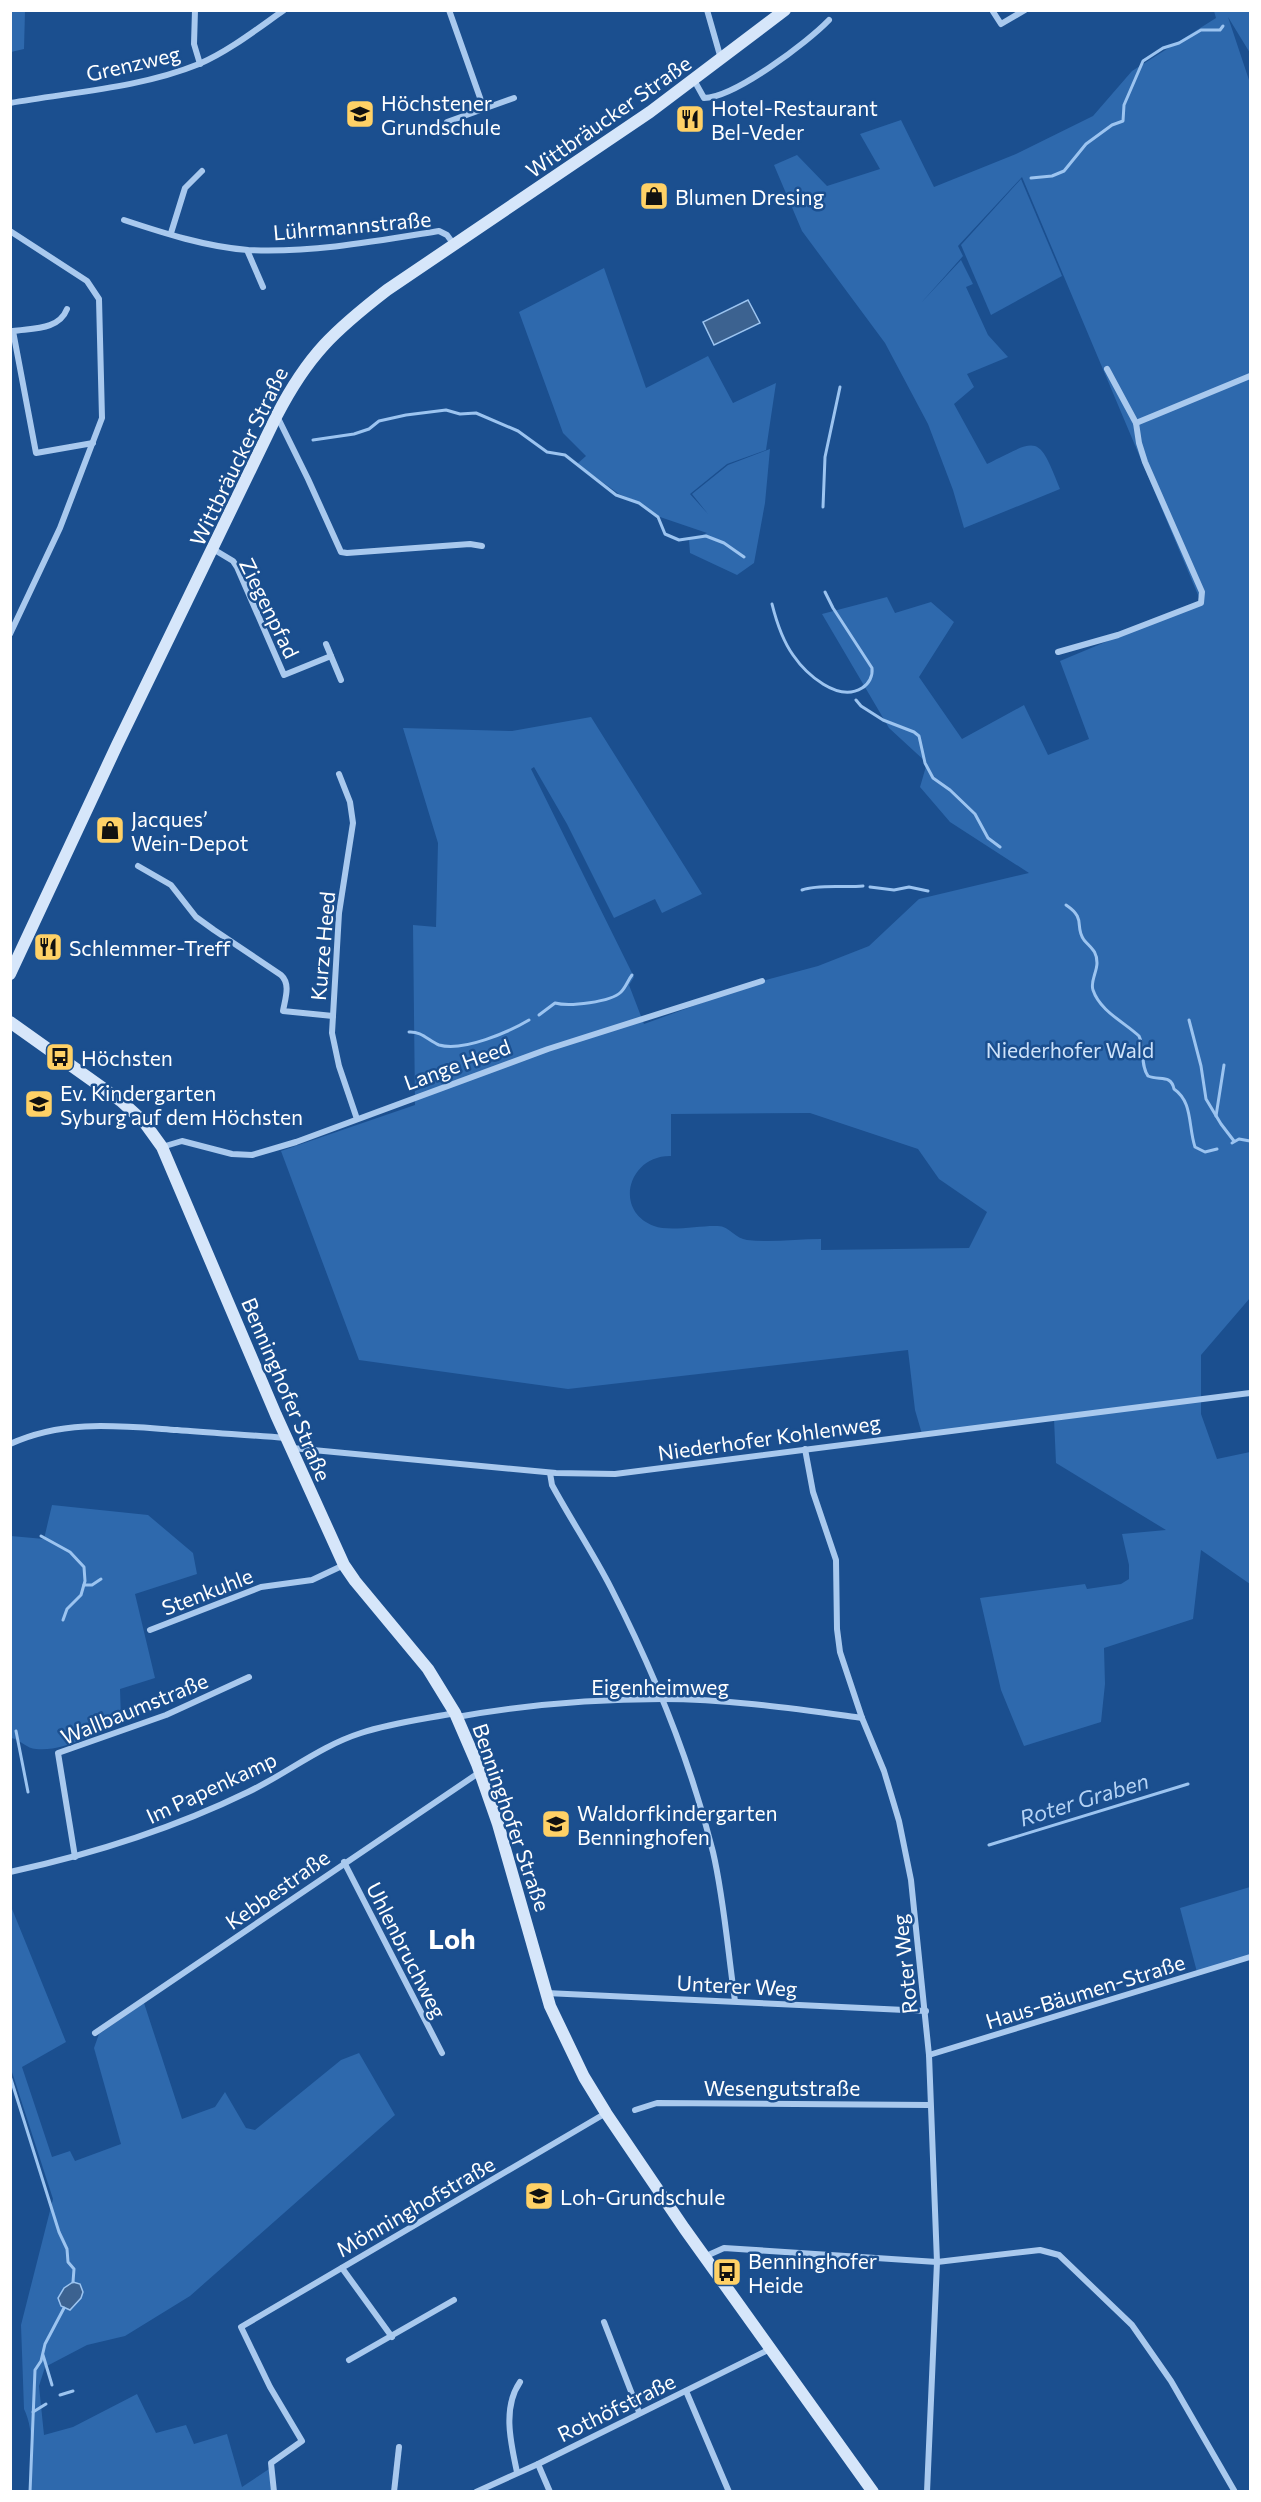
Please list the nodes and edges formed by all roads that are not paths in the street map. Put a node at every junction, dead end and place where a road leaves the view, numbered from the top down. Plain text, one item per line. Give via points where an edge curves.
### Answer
1 (195, 10) edge
2 (284, 10) edge
3 (449, 10) edge
4 (707, 10) edge
5 (784, 10) edge
6 (992, 10) edge
7 (1024, 10) edge
8 (830, 20) dead end
9 (721, 60) junction
10 (200, 64) junction
11 (694, 81) junction
12 (514, 98) dead end
13 (10, 103) edge
14 (484, 109) junction
15 (447, 122) dead end
16 (202, 171) dead end
17 (124, 220) dead end
18 (10, 231) edge
19 (171, 233) junction
20 (455, 246) junction
21 (247, 250) junction
22 (263, 287) dead end
23 (67, 309) dead end
24 (12, 331) edge
25 (1107, 369) dead end
26 (1251, 376) edge
27 (277, 416) junction
28 (1136, 423) junction
29 (93, 443) junction
30 (482, 546) dead end
31 (213, 549) junction
32 (10, 634) edge
33 (326, 644) dead end
34 (1058, 652) dead end
35 (331, 656) junction
36 (340, 680) dead end
37 (339, 774) dead end
38 (138, 866) dead end
39 (10, 974) edge
40 (762, 981) dead end
41 (333, 1016) junction
42 (10, 1022) edge
43 (357, 1119) junction
44 (162, 1148) junction
45 (1251, 1393) edge
46 (289, 1443) junction
47 (10, 1444) edge
48 (805, 1449) junction
49 (550, 1473) junction
50 (344, 1565) junction
51 (150, 1630) dead end
52 (249, 1677) dead end
53 (663, 1699) junction
54 (456, 1715) junction
55 (862, 1718) junction
56 (480, 1772) junction
57 (75, 1857) junction
58 (344, 1862) junction
59 (10, 1872) edge
60 (1251, 1958) edge
61 (546, 1993) junction
62 (735, 2001) junction
63 (926, 2011) junction
64 (95, 2033) dead end
65 (442, 2052) dead end
66 (929, 2055) junction
67 (929, 2105) junction
68 (635, 2110) dead end
69 (606, 2113) junction
70 (704, 2257) junction
71 (937, 2262) junction
72 (342, 2268) junction
73 (454, 2300) dead end
74 (604, 2322) dead end
75 (392, 2337) junction
76 (770, 2349) junction
77 (349, 2360) dead end
78 (520, 2382) dead end
79 (686, 2391) junction
80 (639, 2412) junction
81 (399, 2447) dead end
82 (538, 2464) junction
83 (517, 2472) junction
84 (274, 2492) edge
85 (394, 2492) edge
86 (476, 2492) edge
87 (550, 2492) edge
88 (729, 2492) edge
89 (873, 2492) edge
90 (927, 2492) edge
91 (1235, 2492) edge

1 - 10 street via 194,44
2 - 10 street, Grenzweg
3 - 14 street
4 - 9 street
5 - 9 main road, Wittbräucker Straße
6 - 7 street via 1001,24
8 - 11 street via 756,76 714,98 704,98
9 - 11 main road, Wittbräucker Straße
10 - 13 street, Grenzweg via 167,75
11 - 20 main road, Wittbräucker Straße
12 - 14 street
14 - 15 street
16 - 19 street via 185,188
17 - 19 street, Lührmannstraße
18 - 29 street via 87,281 99,299 102,418
19 - 21 street, Lührmannstraße
20 - 21 street, Lührmannstraße via 439,231 378,242
20 - 27 main road, Wittbräucker Straße via 387,290 336,331 306,364
21 - 22 street, Lührmannstraße
23 - 24 street via 55,324
24 - 29 street via 36,453
25 - 28 street
26 - 28 street
27 - 30 street via 340,552
27 - 31 main road, Wittbräucker Straße
28 - 34 street via 1146,462 1203,598 1201,603 1118,635
29 - 32 street via 60,528
31 - 35 street, Ziegenpfad via 237,567 284,675
31 - 39 main road, Wittbräucker Straße
33 - 35 street, Ziegenpfad
35 - 36 street, Ziegenpfad
37 - 41 street, Kurze Heed via 350,801 352,823 339,913
38 - 41 street via 171,885 196,916 286,979 283,1011
40 - 43 street, Lange Heed via 549,1049
41 - 43 street, Kurze Heed via 332,1033 339,1066
42 - 44 main road, Benninghofer Straße via 121,1101 144,1122
43 - 44 street, Lange Heed via 252,1155 182,1141
44 - 46 main road, Benninghofer Straße
45 - 48 street, Niederhofer Kohlenweg
46 - 47 street, Niederhofer Kohlenweg via 91,1425 56,1428
46 - 49 street, Niederhofer Kohlenweg
46 - 50 main road, Benninghofer Straße
48 - 49 street, Niederhofer Kohlenweg via 615,1474
48 - 55 street, Roter Weg via 813,1492 836,1560 840,1652
49 - 53 street via 552,1485 611,1587
50 - 51 street, Stenkuhle via 312,1580 261,1587
50 - 54 main road, Benninghofer Straße via 428,1669
52 - 57 street, Wallbaumstraße via 166,1715 58,1753
53 - 54 street, Eigenheimweg via 567,1702
53 - 55 street, Eigenheimweg via 754,1704
53 - 62 street via 713,1855
54 - 56 main road, Benninghofer Straße
54 - 57 street, Im Papenkamp via 362,1732 249,1792 150,1833
55 - 63 street, Roter Weg via 899,1821 911,1880
56 - 58 street, Kebbestraße
56 - 61 main road, Benninghofer Straße
57 - 59 street, Im Papenkamp
58 - 64 street, Kebbestraße
58 - 65 street, Uhlenbruchweg
60 - 66 street, Haus-Bäumen-Straße
61 - 62 street, Unterer Weg
61 - 69 main road, Benninghofer Straße via 567,2046
62 - 63 street, Unterer Weg
63 - 66 street, Roter Weg
66 - 67 street, Roter Weg
67 - 68 street, Wesengutstraße via 657,2103
67 - 71 street, Roter Weg
69 - 70 main road, Benninghofer Straße
69 - 72 street, Mönninghofstraße
70 - 71 street via 724,2248
70 - 76 main road, Benninghofer Straße
71 - 90 street, Roter Weg
71 - 91 street via 1040,2250 1059,2255 1131,2325 1172,2381
72 - 75 street
72 - 84 street, Mönninghofstraße via 241,2327 302,2441 271,2463
73 - 75 street
74 - 80 street
75 - 77 street
76 - 79 street, Rothöfstraße
76 - 89 main road, Benninghofer Straße
78 - 83 street via 513,2392 510,2418
79 - 80 street, Rothöfstraße
79 - 88 street
80 - 82 street, Rothöfstraße
81 - 85 street
82 - 83 street, Rothöfstraße
82 - 87 street
83 - 86 street, Rothöfstraße

